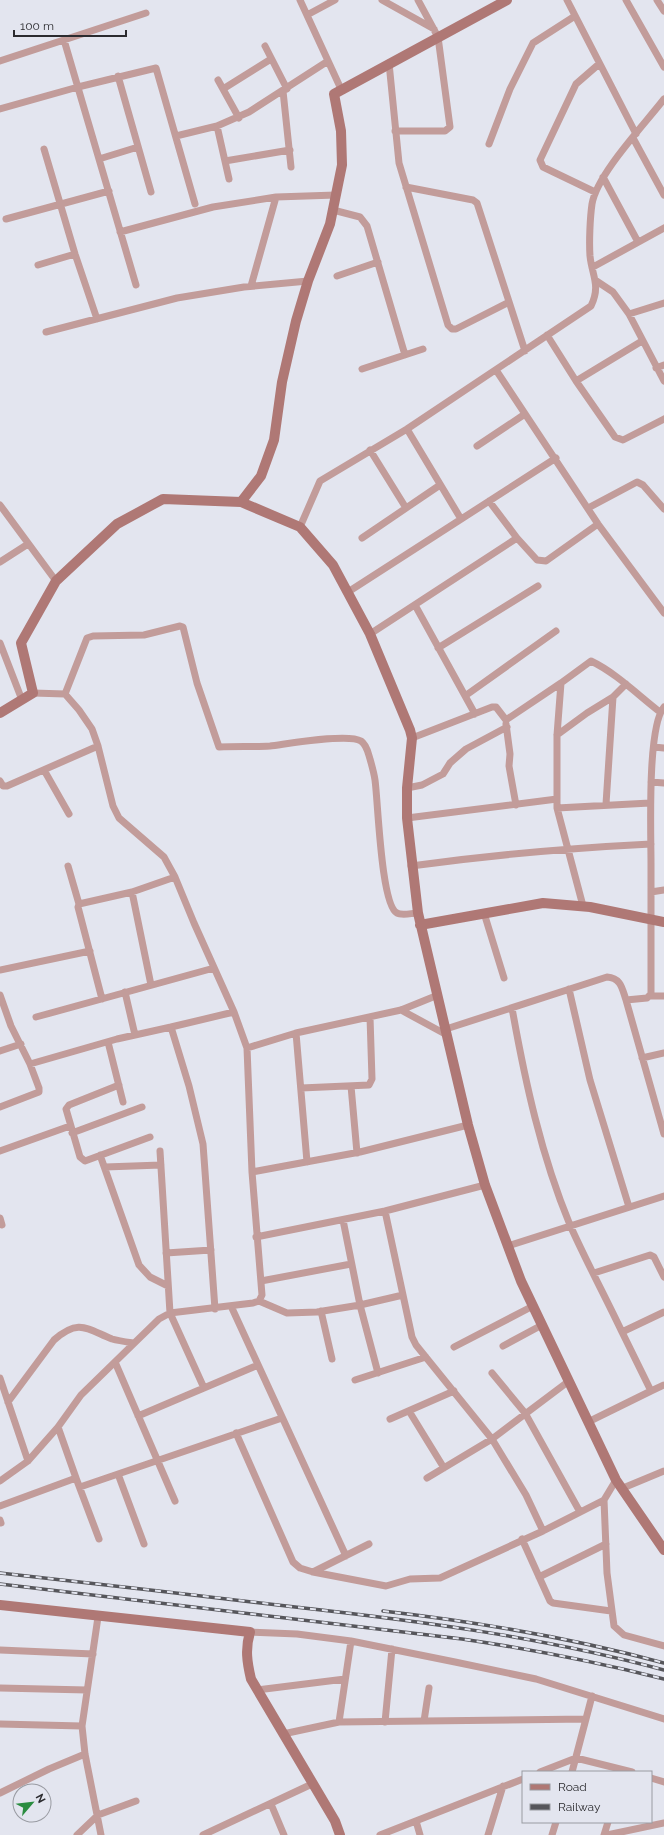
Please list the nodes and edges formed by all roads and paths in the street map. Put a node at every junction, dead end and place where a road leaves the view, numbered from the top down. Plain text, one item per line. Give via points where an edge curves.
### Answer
1 (300, 0) edge
2 (335, 0) edge
3 (382, 0) edge
4 (418, 0) edge
5 (507, 0) edge
6 (567, 0) edge
7 (626, 0) edge
8 (657, 0) edge
9 (664, 11) edge
10 (146, 13) dead end
11 (307, 15) junction
12 (575, 16) junction
13 (436, 33) junction
14 (64, 40) junction
15 (264, 46) dead end
16 (272, 59) junction
17 (0, 61) edge
18 (328, 61) junction
19 (389, 63) junction
20 (599, 64) junction
21 (664, 67) edge
22 (118, 76) junction
23 (218, 80) dead end
24 (78, 87) junction
25 (223, 89) junction
26 (341, 89) junction
27 (285, 90) junction
28 (664, 101) edge
29 (0, 109) edge
30 (239, 118) junction
31 (217, 126) junction
32 (395, 131) junction
33 (176, 136) junction
34 (634, 136) junction
35 (489, 144) dead end
36 (138, 147) junction
37 (44, 149) dead end
38 (290, 150) junction
39 (99, 159) junction
40 (225, 161) junction
41 (292, 167) dead end
42 (603, 177) junction
43 (229, 179) dead end
44 (406, 187) junction
45 (109, 191) junction
46 (151, 192) dead end
47 (595, 192) junction
48 (336, 195) junction
49 (664, 195) edge
50 (276, 197) junction
51 (195, 204) dead end
52 (60, 205) junction
53 (333, 210) junction
54 (6, 219) dead end
55 (664, 228) edge
56 (120, 232) junction
57 (638, 242) junction
58 (75, 254) junction
59 (378, 262) junction
60 (38, 265) dead end
61 (593, 267) junction
62 (337, 276) dead end
63 (595, 280) junction
64 (308, 281) junction
65 (136, 285) dead end
66 (251, 286) junction
67 (509, 302) junction
68 (664, 303) edge
69 (629, 314) junction
70 (97, 318) junction
71 (46, 332) dead end
72 (547, 335) junction
73 (642, 341) junction
74 (423, 349) dead end
75 (525, 351) junction
76 (405, 355) junction
77 (664, 365) edge
78 (656, 368) junction
79 (362, 369) dead end
80 (496, 370) junction
81 (576, 381) junction
82 (664, 381) edge
83 (525, 414) junction
84 (664, 419) edge
85 (407, 429) junction
86 (477, 446) dead end
87 (370, 450) junction
88 (556, 458) junction
89 (440, 485) junction
90 (489, 501) junction
91 (242, 502) junction
92 (1, 507) edge
93 (406, 508) junction
94 (588, 508) junction
95 (664, 509) edge
96 (461, 519) junction
97 (598, 524) junction
98 (300, 527) junction
99 (362, 538) dead end
100 (517, 538) junction
101 (28, 544) junction
102 (0, 562) edge
103 (56, 581) junction
104 (538, 586) dead end
105 (348, 592) junction
106 (415, 605) junction
107 (664, 613) edge
108 (556, 631) dead end
109 (370, 634) junction
110 (0, 644) edge
111 (438, 648) junction
112 (561, 683) junction
113 (626, 684) junction
114 (33, 693) junction
115 (65, 694) junction
116 (465, 696) junction
117 (613, 697) junction
118 (22, 700) junction
119 (662, 710) edge
120 (0, 713) edge
121 (475, 714) junction
122 (506, 723) junction
123 (557, 735) junction
124 (412, 738) junction
125 (98, 746) junction
126 (654, 747) junction
127 (664, 748) edge
128 (44, 770) junction
129 (0, 781) edge
130 (652, 782) junction
131 (664, 783) edge
132 (407, 788) junction
133 (557, 799) junction
134 (650, 803) junction
135 (606, 804) junction
136 (516, 805) junction
137 (557, 808) junction
138 (69, 814) dead end
139 (407, 818) junction
140 (651, 844) junction
141 (566, 848) junction
142 (68, 866) dead end
143 (412, 866) junction
144 (175, 877) junction
145 (664, 890) edge
146 (132, 892) junction
147 (651, 892) junction
148 (79, 904) junction
149 (583, 906) junction
150 (418, 913) junction
151 (484, 913) junction
152 (651, 920) junction
153 (664, 922) edge
154 (420, 924) junction
155 (90, 951) junction
156 (214, 968) junction
157 (0, 970) edge
158 (504, 978) dead end
159 (151, 985) junction
160 (569, 989) junction
161 (125, 992) junction
162 (0, 995) edge
163 (438, 995) junction
164 (649, 996) junction
165 (664, 996) edge
166 (102, 999) junction
167 (626, 1000) junction
168 (512, 1008) junction
169 (401, 1010) junction
170 (234, 1012) junction
171 (370, 1017) junction
172 (36, 1018) dead end
173 (171, 1028) junction
174 (447, 1032) junction
175 (296, 1033) junction
176 (135, 1035) junction
177 (108, 1042) junction
178 (21, 1044) junction
179 (247, 1048) junction
180 (0, 1051) edge
181 (664, 1053) edge
182 (642, 1058) junction
183 (30, 1064) junction
184 (119, 1085) junction
185 (351, 1086) junction
186 (301, 1088) junction
187 (123, 1102) dead end
188 (0, 1107) edge
189 (142, 1107) dead end
190 (661, 1112) edge
191 (468, 1125) junction
192 (71, 1130) junction
193 (664, 1134) edge
194 (150, 1137) dead end
195 (0, 1151) edge
196 (160, 1151) dead end
197 (357, 1152) junction
198 (100, 1155) junction
199 (307, 1162) junction
200 (161, 1165) junction
201 (105, 1167) junction
202 (252, 1172) junction
203 (485, 1185) junction
204 (664, 1196) edge
205 (629, 1207) junction
206 (385, 1212) junction
207 (343, 1220) junction
208 (571, 1226) junction
209 (256, 1237) junction
210 (508, 1246) junction
211 (211, 1250) junction
212 (166, 1253) junction
213 (351, 1264) junction
214 (594, 1273) junction
215 (664, 1277) edge
216 (261, 1280) junction
217 (168, 1286) junction
218 (403, 1295) junction
219 (259, 1301) junction
220 (360, 1305) junction
221 (230, 1306) junction
222 (533, 1306) junction
223 (216, 1308) junction
224 (321, 1311) junction
225 (664, 1312) edge
226 (170, 1313) junction
227 (542, 1325) junction
228 (622, 1332) junction
229 (134, 1343) junction
230 (503, 1346) dead end
231 (454, 1347) dead end
232 (426, 1358) junction
233 (332, 1359) dead end
234 (115, 1362) junction
235 (258, 1365) junction
236 (378, 1373) junction
237 (492, 1373) dead end
238 (0, 1378) edge
239 (355, 1380) dead end
240 (568, 1381) junction
241 (664, 1385) edge
242 (204, 1388) junction
243 (454, 1391) junction
244 (650, 1391) junction
245 (8, 1402) junction
246 (409, 1411) junction
247 (525, 1413) junction
248 (138, 1416) junction
249 (282, 1418) junction
250 (390, 1419) dead end
251 (588, 1422) junction
252 (58, 1427) junction
253 (236, 1433) junction
254 (492, 1439) junction
255 (157, 1460) junction
256 (28, 1461) junction
257 (444, 1468) junction
258 (664, 1471) edge
259 (118, 1474) junction
260 (76, 1478) junction
261 (427, 1478) dead end
262 (616, 1480) junction
263 (0, 1481) edge
264 (80, 1487) junction
265 (623, 1488) junction
266 (604, 1500) junction
267 (175, 1501) dead end
268 (0, 1506) edge
269 (580, 1512) junction
270 (543, 1531) junction
271 (99, 1539) dead end
272 (522, 1540) junction
273 (144, 1544) dead end
274 (369, 1544) dead end
275 (606, 1544) junction
276 (664, 1550) edge
277 (346, 1556) junction
278 (313, 1572) junction
279 (539, 1577) junction
280 (0, 1605) edge
281 (611, 1611) junction
282 (98, 1617) junction
283 (250, 1632) junction
284 (351, 1641) junction
285 (664, 1646) edge
286 (0, 1650) edge
287 (392, 1650) junction
288 (93, 1654) junction
289 (345, 1679) junction
290 (0, 1688) edge
291 (429, 1688) dead end
292 (87, 1690) junction
293 (257, 1690) junction
294 (592, 1696) junction
295 (586, 1719) junction
296 (664, 1719) edge
297 (424, 1721) junction
298 (339, 1722) junction
299 (385, 1722) junction
300 (0, 1724) edge
301 (82, 1726) junction
302 (283, 1734) junction
303 (85, 1754) junction
304 (576, 1758) junction
305 (543, 1771) edge
306 (572, 1771) edge
307 (627, 1771) edge
308 (652, 1778) edge
309 (522, 1779) edge
310 (664, 1782) edge
311 (312, 1784) junction
312 (503, 1786) junction
313 (0, 1793) edge
314 (136, 1801) dead end
315 (271, 1804) junction
316 (98, 1815) junction
317 (416, 1821) junction
318 (556, 1823) edge
319 (608, 1823) edge
320 (664, 1823) edge
321 (390, 1833) edge
322 (77, 1835) edge
323 (101, 1835) edge
324 (203, 1835) edge
325 (284, 1835) edge
326 (340, 1835) edge
327 (380, 1835) edge
328 (420, 1835) edge
329 (488, 1835) edge
330 (552, 1835) edge
331 (605, 1835) edge

1 - 11 street
2 - 11 street
3 - 13 street
4 - 13 street
5 - 13 main road
6 - 12 street
7 - 21 street
8 - 9 street
10 - 14 street
11 - 18 street
12 - 20 street
12 - 35 street via 533,43 510,89
13 - 19 main road
13 - 32 street via 450,127 445,131
14 - 17 street
14 - 24 street
15 - 16 street
16 - 25 street
16 - 27 street
18 - 26 street
18 - 27 street
19 - 26 main road
19 - 32 street
20 - 34 street
20 - 47 street via 576,84 540,160 543,167
22 - 24 street
22 - 33 street via 156,68
22 - 36 street
23 - 25 street
24 - 29 street
24 - 39 street
25 - 30 street
26 - 48 main road via 333,97 341,131 342,159
27 - 30 street
27 - 38 street
28 - 34 street
30 - 31 street
31 - 33 street
31 - 40 street
32 - 44 street via 399,164
33 - 51 street
34 - 42 street
34 - 49 street
36 - 39 street
36 - 46 street
37 - 52 street
38 - 40 street
38 - 41 street
39 - 45 street
40 - 43 street
42 - 47 street
42 - 57 street
44 - 67 street via 473,200 477,203
44 - 67 street via 448,325 456,329
45 - 52 street
45 - 56 street
47 - 61 street via 590,256
48 - 50 street
48 - 53 main road
50 - 56 street via 214,207
50 - 66 street
52 - 54 street
52 - 58 street
53 - 59 street via 360,217 367,226
53 - 64 main road
55 - 57 street
56 - 65 street
57 - 61 street
58 - 60 street
58 - 70 street
59 - 62 street
59 - 76 street
61 - 63 street
63 - 69 street via 613,292
63 - 72 street via 596,295 591,306
64 - 66 street
64 - 91 main road via 282,382 274,440 261,476
66 - 70 street via 177,298
67 - 75 street
68 - 69 street
69 - 73 street
70 - 71 street
72 - 75 street
72 - 81 street
73 - 78 street
73 - 81 street
74 - 76 street
75 - 80 street
76 - 79 street
77 - 78 street
78 - 82 street
80 - 83 street
80 - 85 street
81 - 84 street via 618,439 627,438
83 - 86 street
83 - 88 street
85 - 87 street
85 - 89 street
87 - 93 street
87 - 98 street via 320,481
88 - 90 street
88 - 94 street
89 - 93 street
89 - 96 street
90 - 96 street
90 - 100 street
91 - 98 main road
91 - 103 main road via 163,499 117,524
92 - 101 street
93 - 99 street
94 - 95 street via 637,482 643,485
94 - 97 street
96 - 105 street
97 - 100 street via 546,561 537,560
97 - 107 street
98 - 105 main road via 333,565
100 - 106 street
101 - 102 street
101 - 103 street
103 - 114 main road via 21,643
104 - 111 street
105 - 109 main road
106 - 109 street
106 - 111 street
108 - 116 street
109 - 124 main road
110 - 118 street
111 - 116 street
112 - 113 street via 591,661
112 - 122 street
112 - 123 street
113 - 117 street
113 - 119 street
114 - 115 street
114 - 118 main road
115 - 125 street via 92,729
115 - 150 street via 87,638 144,635 183,627 197,683 218,747 270,746 346,739 360,740 363,743 367,748 375,778 385,881 390,905 396,913
116 - 121 street
117 - 123 street
117 - 135 street
118 - 120 main road
119 - 126 street
121 - 122 street via 496,707
121 - 124 street
122 - 132 street via 466,749 443,774 422,785
122 - 136 street via 509,766
123 - 133 street
124 - 132 main road
125 - 128 street
125 - 144 street via 113,806 119,818 164,857
126 - 127 street
126 - 130 street
128 - 129 street via 8,786 4,786
128 - 138 street
130 - 131 street
130 - 134 street
132 - 139 main road
133 - 136 street
133 - 137 street
134 - 135 street
134 - 140 street
135 - 137 street
136 - 139 street
137 - 141 street
139 - 143 main road
140 - 141 street
140 - 147 street
141 - 143 street
141 - 149 street
142 - 148 street
143 - 150 main road
144 - 146 street
144 - 156 street
145 - 147 street
146 - 148 street
146 - 159 street
147 - 152 street
148 - 155 street
149 - 151 main road via 543,903
149 - 152 main road
150 - 154 main road
151 - 154 main road
151 - 158 street
152 - 153 main road
152 - 164 street
154 - 163 main road
155 - 157 street
155 - 166 street
156 - 159 street
156 - 170 street
159 - 161 street
160 - 167 street via 606,977 613,978 619,982
160 - 168 street
160 - 205 street via 590,1080
161 - 166 street
161 - 176 street
162 - 178 street via 11,1026
163 - 169 street
163 - 174 main road
164 - 165 street
164 - 167 street
166 - 172 street
167 - 182 street
168 - 174 street
168 - 208 street via 524,1079 552,1177
169 - 171 street
169 - 174 street
170 - 173 street
170 - 179 street
171 - 175 street
171 - 185 street via 372,1079 369,1085
173 - 176 street
173 - 211 street via 203,1144
174 - 191 main road
175 - 179 street
175 - 186 street
176 - 177 street
177 - 183 street
177 - 184 street
178 - 180 street
178 - 183 street
179 - 202 street
181 - 182 street
182 - 190 street
183 - 188 street via 39,1092
184 - 187 street
184 - 192 street via 69,1105 66,1113
185 - 186 street
185 - 197 street
186 - 199 street
189 - 192 street
190 - 193 street
191 - 197 street
191 - 203 main road
192 - 195 street
192 - 198 street via 82,1160
194 - 198 street
196 - 200 street
197 - 199 street
198 - 201 street
199 - 202 street
200 - 201 street
200 - 212 street
201 - 217 street via 139,1265 150,1277
202 - 209 street
203 - 206 street
203 - 210 main road
204 - 205 street
205 - 208 street
206 - 207 street
206 - 218 street
207 - 209 street
207 - 213 street
208 - 210 street
208 - 214 street
209 - 216 street
210 - 222 main road
211 - 212 street
211 - 223 street
212 - 217 street
213 - 216 street
213 - 220 street
214 - 215 street via 650,1255 654,1257
214 - 228 street
216 - 219 street via 262,1295
217 - 226 street
218 - 220 street
218 - 232 street via 412,1337
219 - 221 street
219 - 224 street via 287,1313
220 - 224 street
220 - 236 street
221 - 223 street
221 - 235 street
222 - 227 main road
222 - 231 street
223 - 226 street
224 - 233 street
225 - 228 street
226 - 229 street via 159,1319
226 - 242 street
227 - 230 street
227 - 240 main road
228 - 244 street
229 - 234 street
229 - 245 street via 113,1339 86,1327 62,1333
232 - 236 street
232 - 243 street
234 - 248 street
234 - 252 street via 81,1395
235 - 242 street
235 - 249 street
236 - 239 street
237 - 247 street
238 - 245 street
240 - 247 street
240 - 251 main road
241 - 244 street
242 - 248 street
243 - 246 street
243 - 254 street
244 - 251 street
245 - 256 street
246 - 250 street
246 - 257 street
247 - 254 street
247 - 269 street
248 - 255 street
249 - 253 street
249 - 277 street
251 - 262 main road
252 - 256 street
252 - 260 street
253 - 255 street
253 - 278 street via 293,1562 300,1568
254 - 257 street
254 - 270 street via 526,1495
255 - 259 street
255 - 267 street
256 - 263 street
257 - 261 street
258 - 265 street
259 - 264 street
259 - 273 street
260 - 264 street
260 - 268 street
262 - 265 main road
262 - 266 street
264 - 271 street
265 - 276 main road
266 - 269 street
266 - 275 street
269 - 270 street
270 - 272 street
272 - 278 street via 440,1578 410,1579 386,1586
272 - 279 street
274 - 277 street
275 - 279 street
275 - 281 street
277 - 278 street
279 - 281 street via 553,1602
280 - 282 main road
281 - 285 street via 614,1626 624,1635
282 - 283 main road
282 - 288 street
283 - 284 street via 297,1634
283 - 293 main road via 246,1646 247,1663 251,1680
284 - 287 street
284 - 289 street
286 - 288 street
287 - 294 street via 536,1679
287 - 299 street
288 - 292 street
289 - 293 street
289 - 298 street
290 - 292 street
291 - 297 street
292 - 301 street
293 - 302 main road
294 - 295 street
294 - 296 street
295 - 297 street
295 - 304 street
297 - 299 street
298 - 299 street
298 - 302 street
300 - 301 street
301 - 303 street
302 - 311 main road
303 - 313 street via 49,1768
303 - 316 street
304 - 305 street
304 - 306 street
304 - 307 street
308 - 310 street
309 - 312 street
311 - 315 street
311 - 326 main road via 335,1821
312 - 317 street
312 - 329 street
314 - 316 street
315 - 324 street
315 - 325 street
316 - 322 street
316 - 323 street
317 - 321 street
317 - 328 street
318 - 330 street
319 - 331 street
320 - 331 street
321 - 327 street

